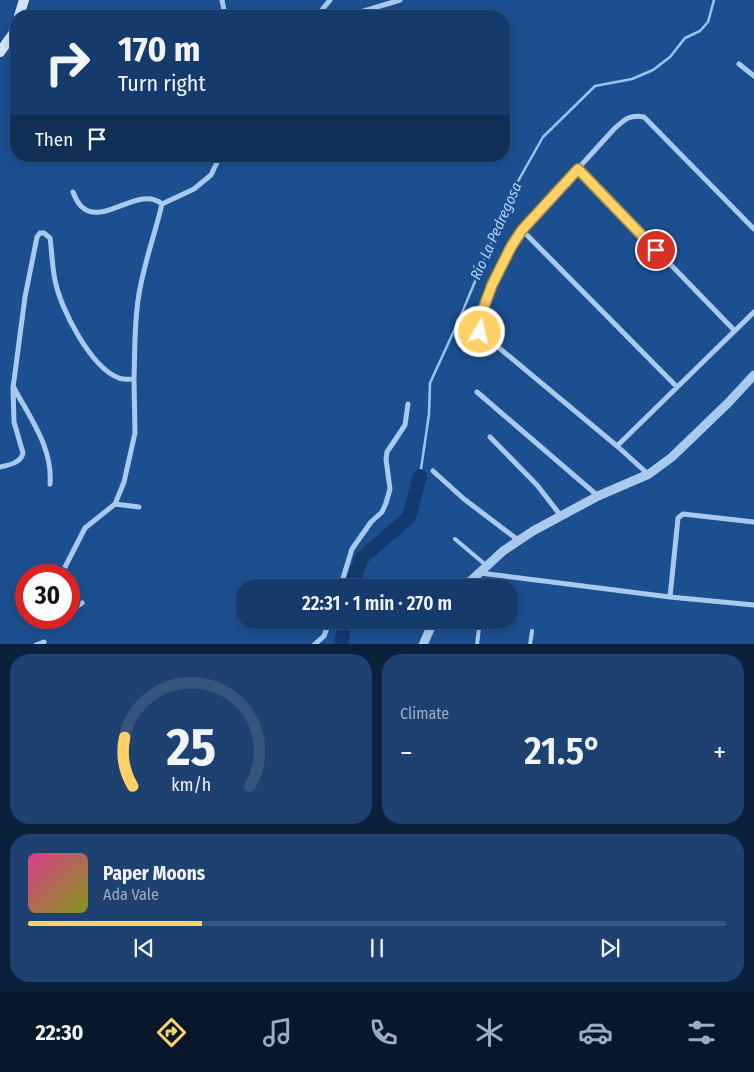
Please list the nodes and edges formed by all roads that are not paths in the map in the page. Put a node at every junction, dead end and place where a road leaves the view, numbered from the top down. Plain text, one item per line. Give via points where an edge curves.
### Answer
1 (335, 0) edge
2 (400, 0) edge
3 (328, 2) edge
4 (367, 10) edge
5 (10, 38) edge
6 (0, 52) edge
7 (739, 64) dead end
8 (754, 76) edge
9 (217, 162) edge
10 (578, 169) junction
11 (73, 192) dead end
12 (162, 204) junction
13 (754, 229) edge
14 (522, 230) junction
15 (754, 312) edge
16 (734, 330) junction
17 (754, 375) edge
18 (134, 379) junction
19 (677, 387) junction
20 (13, 388) junction
21 (477, 392) dead end
22 (408, 404) dead end
23 (490, 437) dead end
24 (617, 446) junction
25 (0, 467) edge
26 (433, 471) dead end
27 (648, 474) junction
28 (50, 484) dead end
29 (598, 496) junction
30 (115, 504) junction
31 (139, 507) dead end
32 (561, 516) junction
33 (754, 522) edge
34 (456, 539) dead end
35 (518, 540) junction
36 (66, 564) edge
37 (487, 566) junction
38 (480, 572) junction
39 (343, 579) edge
40 (472, 579) edge
41 (670, 597) junction
42 (754, 606) edge
43 (327, 629) edge
44 (430, 629) edge
45 (479, 629) edge
46 (532, 631) dead end
47 (44, 642) dead end
48 (36, 644) edge
49 (314, 644) edge
50 (423, 644) edge
51 (478, 644) edge
52 (530, 644) edge

1 - 3 street
2 - 4 street
5 - 6 main road
7 - 8 street
9 - 12 street via 211,174 194,189
10 - 13 street via 626,119 634,115 644,117
10 - 14 street
10 - 16 street
11 - 12 street via 79,204 93,213 147,198 157,199
12 - 18 street via 138,295
14 - 19 street
14 - 24 street via 492,285 478,323 480,332
15 - 16 street
16 - 19 street
17 - 27 street via 672,458
18 - 20 street via 119,378 101,367 92,356 63,305 55,281 50,238 40,233 33,251
18 - 30 street via 135,433 124,482
19 - 24 street
20 - 25 street via 14,422 23,452 16,462
20 - 28 street via 44,446 50,464
21 - 29 street
22 - 39 street via 405,424 387,452 390,489 386,503 352,548
23 - 32 street via 538,485
24 - 27 street
26 - 35 street
27 - 29 street
29 - 32 street
30 - 31 street
30 - 36 street via 85,528
32 - 35 street
33 - 41 street via 683,514 678,518
34 - 37 lane
35 - 37 street
37 - 38 street
38 - 40 street
38 - 41 street
41 - 42 street
43 - 49 street via 322,640
44 - 50 street
45 - 51 lane
46 - 52 lane
47 - 48 street

